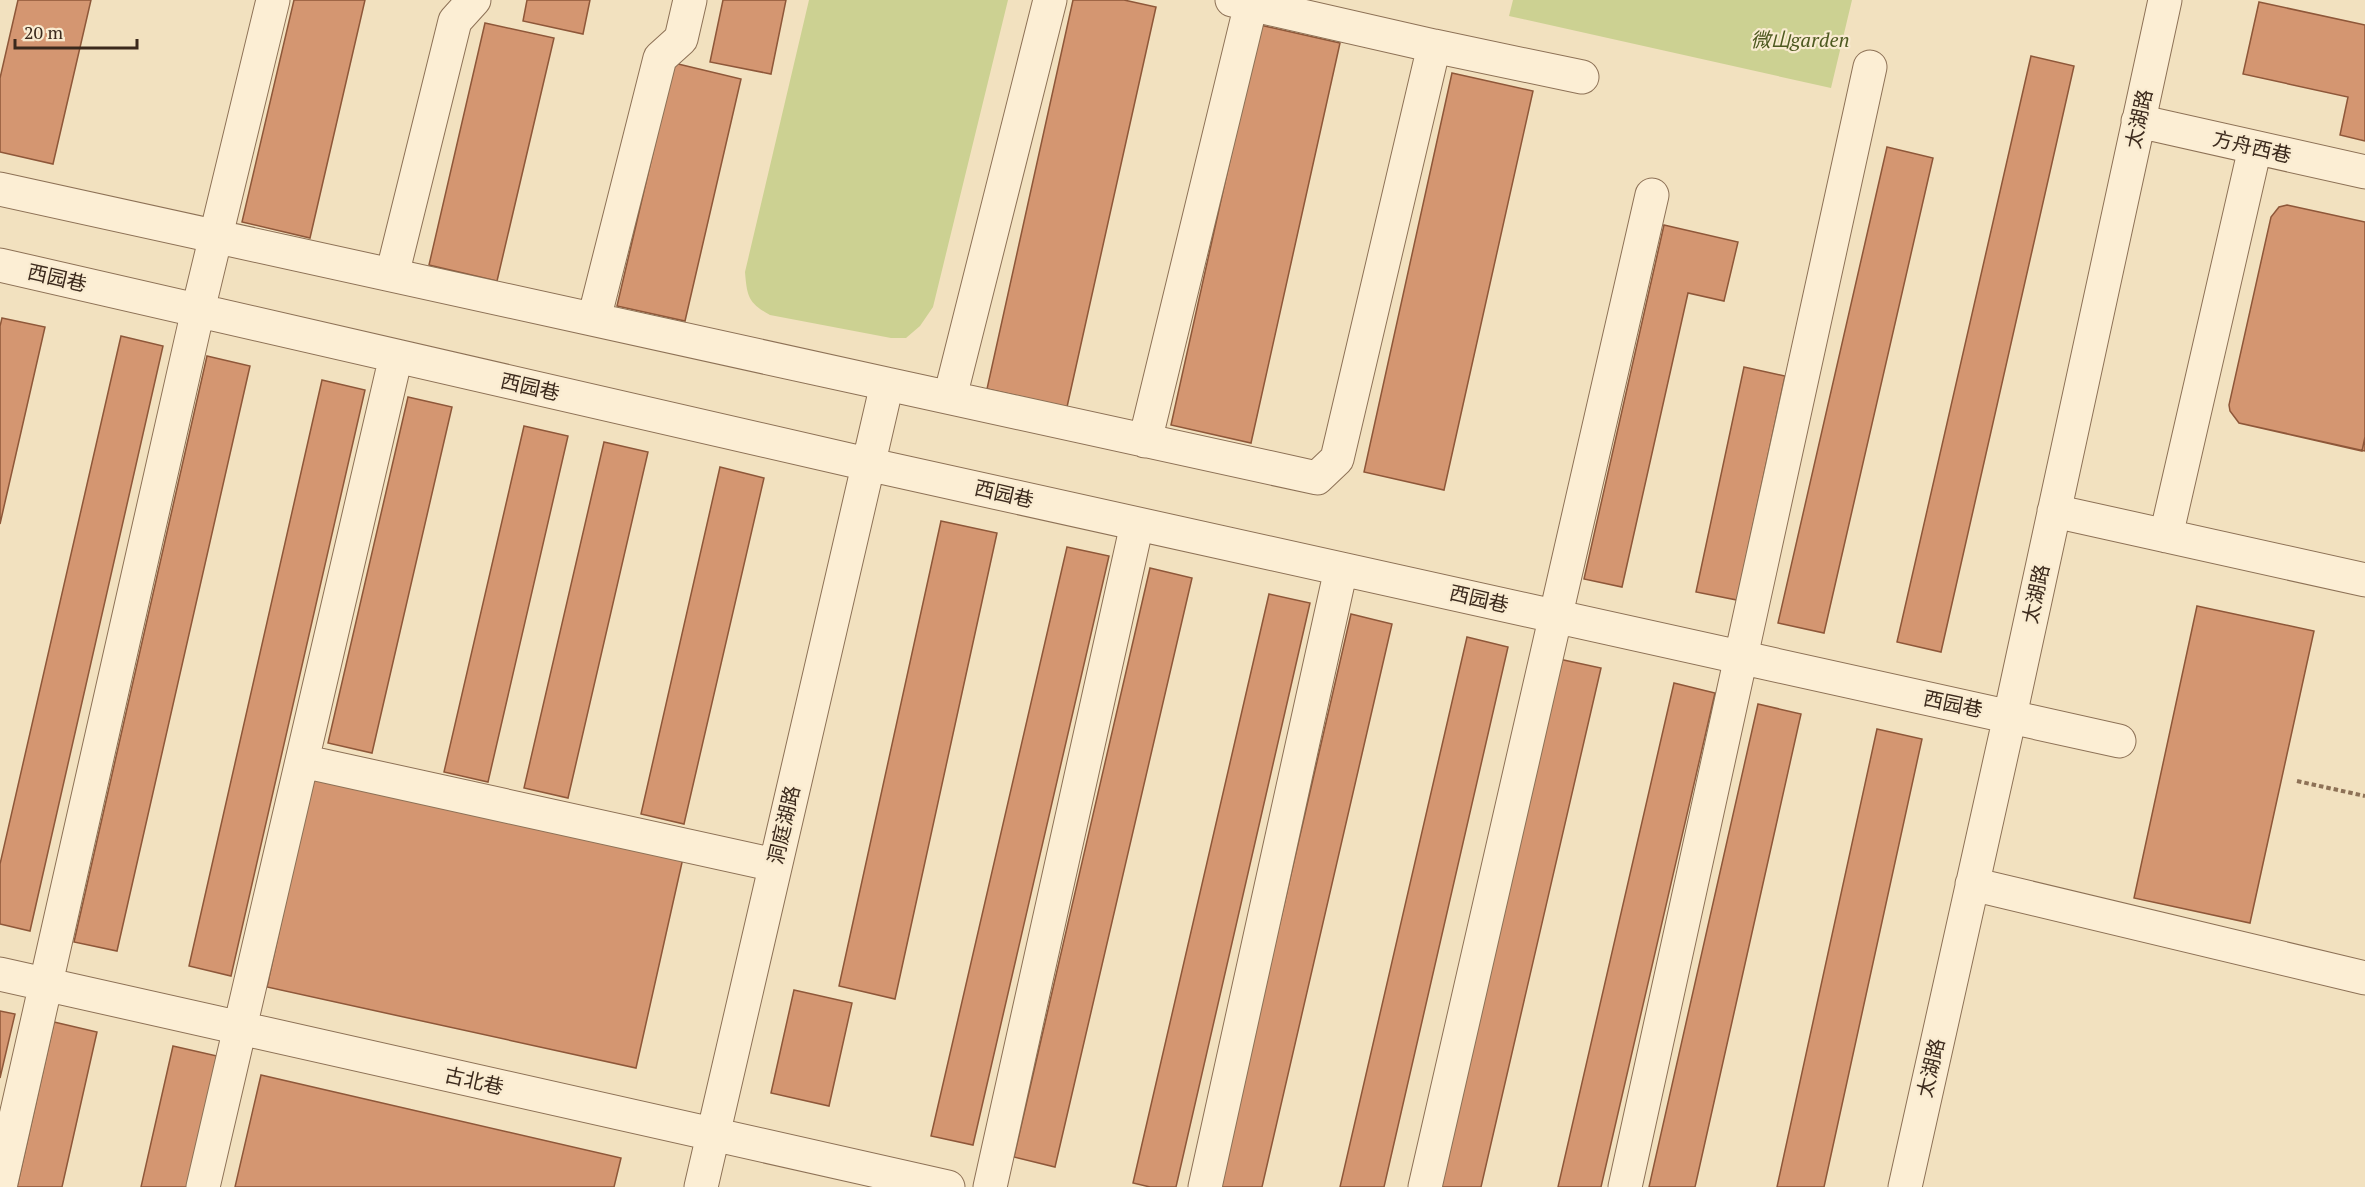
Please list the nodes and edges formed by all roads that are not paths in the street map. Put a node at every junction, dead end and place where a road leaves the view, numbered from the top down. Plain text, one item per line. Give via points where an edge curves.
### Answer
1 (273, 0) edge
2 (474, 0) edge
3 (690, 0) edge
4 (1050, 0) edge
5 (2165, 0) edge
6 (1241, 2) edge
7 (1434, 46) junction
8 (1870, 67) dead end
9 (1582, 77) dead end
10 (2139, 121) junction
11 (2255, 148) junction
12 (2365, 172) edge
13 (0, 189) edge
14 (1652, 195) dead end
15 (215, 236) junction
16 (0, 265) edge
17 (392, 275) junction
18 (198, 310) junction
19 (594, 319) junction
20 (396, 356) junction
21 (887, 384) junction
22 (950, 398) junction
23 (1145, 441) junction
24 (867, 464) junction
25 (2054, 511) junction
26 (1137, 524) junction
27 (2166, 536) junction
28 (1341, 569) junction
29 (2365, 580) edge
30 (1556, 616) junction
31 (1740, 657) junction
32 (2010, 717) junction
33 (2118, 741) dead end
34 (302, 761) junction
35 (775, 866) junction
36 (1972, 884) junction
37 (0, 974) edge
38 (2365, 978) edge
39 (46, 984) junction
40 (240, 1028) junction
41 (714, 1134) junction
42 (0, 1187) edge
43 (203, 1187) edge
44 (701, 1187) edge
45 (948, 1187) edge
46 (990, 1187) edge
47 (1205, 1187) edge
48 (1425, 1187) edge
49 (1625, 1187) edge
50 (1905, 1187) edge

1 - 15 street
2 - 17 street via 454,21
3 - 19 street via 681,39 660,58
4 - 22 street
5 - 10 street, 太湖路
6 - 7 street
6 - 23 street
7 - 9 street
7 - 23 street via 1337,459 1317,478
8 - 31 street
10 - 11 street, 方舟西巷
10 - 25 street, 太湖路
11 - 12 street, 方舟西巷
11 - 27 street
13 - 15 street
14 - 30 street
15 - 17 street
15 - 18 street
16 - 18 street, 西园巷
17 - 19 street
18 - 20 street, 西园巷
18 - 39 street
19 - 21 street
20 - 24 street, 西园巷
20 - 34 street
21 - 22 street
21 - 24 street, 洞庭湖路
22 - 23 street
24 - 26 street, 西园巷
24 - 35 street, 洞庭湖路
25 - 27 street
25 - 32 street, 太湖路
26 - 28 street, 西园巷
26 - 46 street
27 - 29 street
28 - 30 street, 西园巷
28 - 47 street
30 - 31 street, 西园巷
30 - 48 street
31 - 32 street, 西园巷
31 - 49 street
32 - 33 street, 西园巷
32 - 36 street, 太湖路
34 - 35 street
34 - 40 street
35 - 41 street, 洞庭湖路
36 - 38 street
36 - 50 street, 太湖路
37 - 39 street, 古北巷
39 - 40 street, 古北巷
39 - 42 street
40 - 41 street, 古北巷
40 - 43 street
41 - 44 street, 洞庭湖路
41 - 45 street, 古北巷

